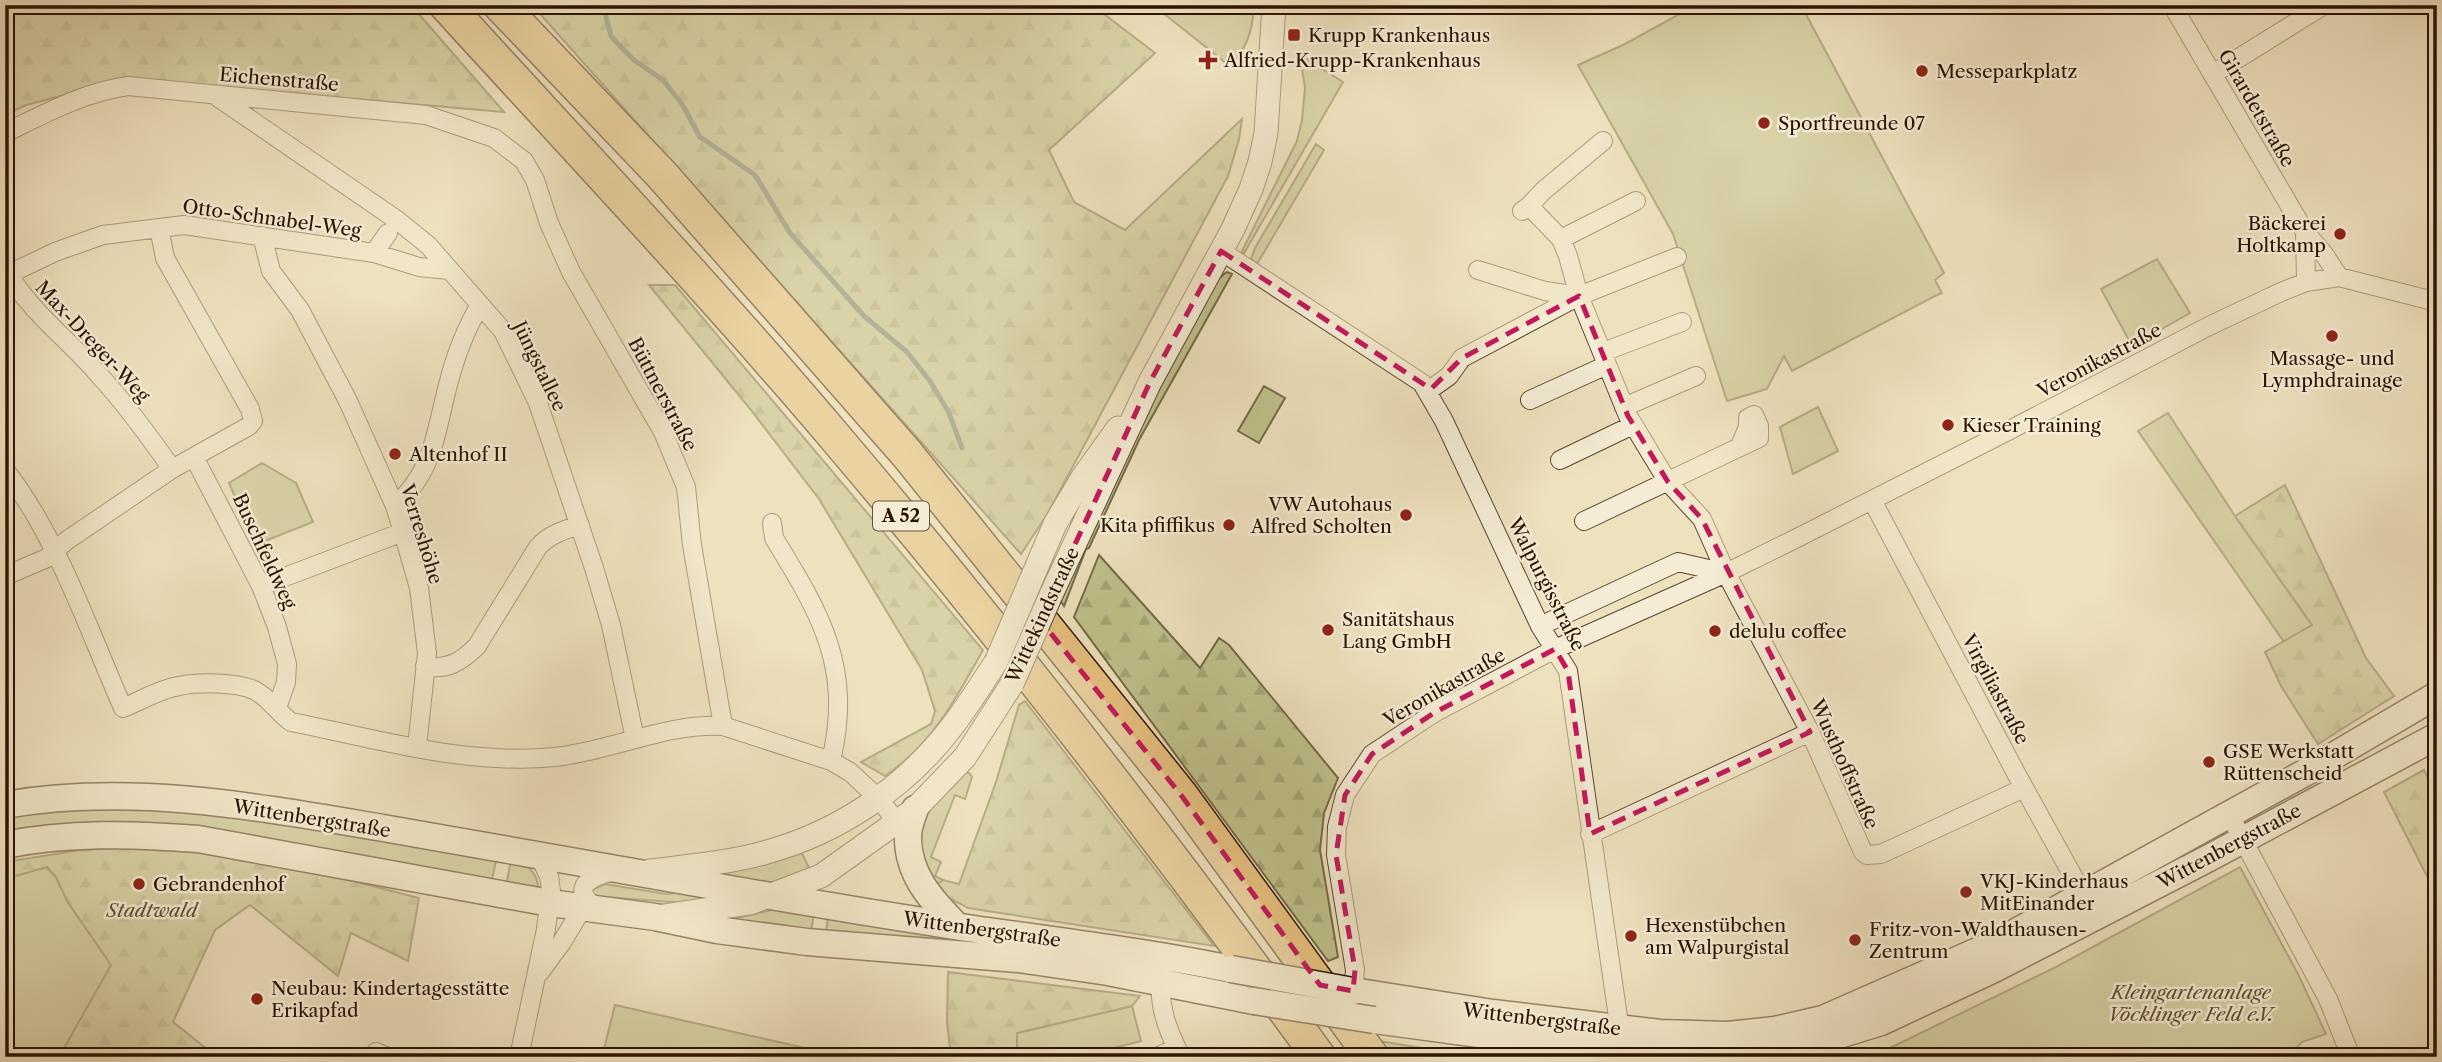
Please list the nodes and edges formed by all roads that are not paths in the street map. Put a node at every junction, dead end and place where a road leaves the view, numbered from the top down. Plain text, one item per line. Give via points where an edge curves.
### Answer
1 (446, 5) edge
2 (500, 5) edge
3 (1274, 5) edge
4 (2172, 5) edge
5 (2324, 5) edge
6 (2213, 74) junction
7 (213, 94) junction
8 (5, 133) edge
9 (1603, 141) dead end
10 (536, 180) joint
11 (1636, 201) dead end
12 (159, 228) junction
13 (2305, 232) junction
14 (388, 233) dead end
15 (262, 236) junction
16 (1561, 239) junction
17 (1221, 251) junction
18 (374, 253) junction
19 (1676, 257) dead end
20 (449, 270) junction
21 (1478, 270) dead end
22 (7, 275) edge
23 (2339, 276) junction
24 (2306, 282) junction
25 (1579, 296) junction
26 (2437, 302) edge
27 (480, 305) junction
28 (1682, 322) dead end
29 (1605, 358) junction
30 (1696, 376) dead end
31 (1150, 382) junction
32 (1428, 391) junction
33 (1530, 400) dead end
34 (1624, 407) junction
35 (1633, 425) junction
36 (1740, 446) dead end
37 (194, 457) junction
38 (1560, 460) dead end
39 (172, 469) junction
40 (5, 470) edge
41 (1668, 482) junction
42 (1872, 500) junction
43 (395, 506) junction
44 (1584, 521) dead end
45 (772, 523) dead end
46 (580, 525) junction
47 (403, 531) junction
48 (55, 551) junction
49 (1726, 573) junction
50 (5, 576) edge
51 (261, 586) junction
52 (1540, 626) junction
53 (1555, 649) junction
54 (425, 666) junction
55 (2435, 694) edge
56 (277, 708) junction
57 (723, 726) junction
58 (1810, 732) junction
59 (635, 739) junction
60 (2432, 741) edge
61 (417, 747) junction
62 (831, 761) junction
63 (2024, 788) junction
64 (878, 798) junction
65 (5, 805) edge
66 (2229, 814) junction
67 (906, 815) junction
68 (1591, 834) junction
69 (2242, 839) junction
70 (5, 845) edge
71 (539, 856) junction
72 (626, 871) junction
73 (771, 896) junction
74 (2084, 896) junction
75 (550, 903) junction
76 (591, 908) junction
77 (655, 917) junction
78 (957, 926) junction
79 (1165, 956) junction
80 (536, 977) junction
81 (1161, 983) junction
82 (1353, 991) junction
83 (1621, 1046) edge
84 (1179, 1052) edge
85 (520, 1057) edge
86 (1157, 1057) edge
87 (1319, 1057) edge
88 (1373, 1057) edge
89 (2351, 1057) edge

1 - 87 highway, A 52 via 637,211 905,521 1154,832
2 - 88 highway, A 52 via 662,175 907,454 1181,795
3 - 17 street, Wittekindstraße via 1262,154 1243,209
4 - 6 street, Girardetstraße
5 - 6 street
6 - 13 street, Girardetstraße
7 - 8 street, Eichenstraße via 116,88 68,103
7 - 10 street, Eichenstraße via 426,115 494,138 524,161
7 - 20 street, Jüngstallee via 397,220 428,244
9 - 16 street via 1525,209
10 - 57 street, Büttnerstraße via 571,272 663,432 686,487
11 - 16 street
12 - 15 street, Otto-Schnabel-Weg via 184,225
12 - 22 street, Otto-Schnabel-Weg via 103,235
12 - 37 street via 165,258 253,415 249,426
13 - 23 street, Girardetstraße
13 - 24 street, Girardetstraße
14 - 18 street, Otto-Schnabel-Weg
15 - 18 street, Otto-Schnabel-Weg
15 - 43 street, Verreshöhe via 271,271 300,310 348,401
16 - 25 street, Wusthoffstraße
17 - 31 street, Wittekindstraße
17 - 32 street, Walpurgisstraße
18 - 20 street, Otto-Schnabel-Weg via 419,267
19 - 25 street
20 - 27 street, Jüngstallee
21 - 25 street via 1545,291
22 - 39 street, Max-Dreger-Weg via 132,412
23 - 24 street, Veronikastraße
23 - 26 street
24 - 42 street, Veronikastraße via 2209,326
25 - 29 street, Wusthoffstraße
25 - 32 street via 1462,358 1449,376
27 - 43 street via 457,353 430,454 419,478
27 - 46 street, Jüngstallee via 503,331 538,403
28 - 29 street
29 - 33 street
29 - 34 street, Wusthoffstraße
30 - 34 street
31 - 64 street, Wittekindstraße, bridge via 1055,523 996,662 947,734 917,767
31 - 67 street, Wittekindstraße, bridge via 1012,684 965,757
32 - 52 street, Walpurgisstraße
34 - 35 street, Wusthoffstraße
35 - 38 street
35 - 41 street, Wusthoffstraße
36 - 41 street
37 - 39 street
37 - 51 street, Buschfeldweg
39 - 48 street
40 - 48 street
41 - 44 street
41 - 49 street, Wusthoffstraße via 1702,519
42 - 49 street, Veronikastraße
42 - 63 street, Virgiliastraße
43 - 47 street, Verreshöhe
45 - 62 street via 774,538 819,618 834,657 839,720
46 - 54 street via 558,532 538,547 466,657 438,668
46 - 59 street, Jüngstallee via 611,625
47 - 51 street
47 - 54 street, Verreshöhe via 419,588
48 - 50 street
48 - 56 street via 123,708 177,686 220,684 253,689
49 - 52 street via 1678,562
49 - 53 street, Veronikastraße
49 - 58 street, Wusthoffstraße
51 - 56 street, Buschfeldweg via 287,664
52 - 53 street, Walpurgisstraße
53 - 68 street, Walpurgisstraße via 1568,671
53 - 82 street, Veronikastraße via 1395,737 1372,754 1345,795 1336,855 1355,970
54 - 61 street, Verreshöhe
55 - 66 main road, Wittenbergstraße
56 - 61 street via 291,722
57 - 59 street
57 - 62 street
58 - 63 street, Wusthoffstraße via 1857,842 1867,855 1881,854
58 - 68 street
59 - 61 street via 584,753 529,759 479,758
60 - 69 main road, Wittenbergstraße
62 - 64 street
63 - 74 street, Virgiliastraße
64 - 67 street
64 - 72 street, Wittekindstraße via 844,822 766,852 711,863
65 - 71 main road, Wittenbergstraße via 82,796 197,800
66 - 69 street
66 - 74 main road, Wittenbergstraße
67 - 73 street, Wittekindstraße via 821,876
67 - 78 main road via 910,858 917,876 930,900
68 - 83 street, Walpurgisstraße
69 - 83 main road, Wittenbergstraße via 2061,936 1881,1022 1810,1044 1761,1052 1705,1057
69 - 89 street via 2328,999
70 - 75 main road, Wittenbergstraße via 79,836 198,839
71 - 72 main road, Wittenbergstraße
71 - 75 street via 551,884
72 - 73 main road, Wittenbergstraße
72 - 76 street via 586,883 583,895
73 - 77 street, Wittekindstraße
73 - 78 main road, Wittenbergstraße
74 - 83 main road, Wittenbergstraße via 1996,943 1823,1019 1727,1035 1660,1033
75 - 76 main road, Wittenbergstraße
75 - 80 street
76 - 77 main road, Wittenbergstraße
76 - 80 street
77 - 81 main road, Wittenbergstraße via 807,942 1018,959
78 - 79 main road, Wittenbergstraße
79 - 81 street
79 - 82 main road, Wittenbergstraße, bridge
80 - 85 street
81 - 83 main road, Wittenbergstraße, bridge via 1374,1020
81 - 84 street via 1164,1018
82 - 83 main road, Wittenbergstraße via 1493,1013
84 - 86 street

